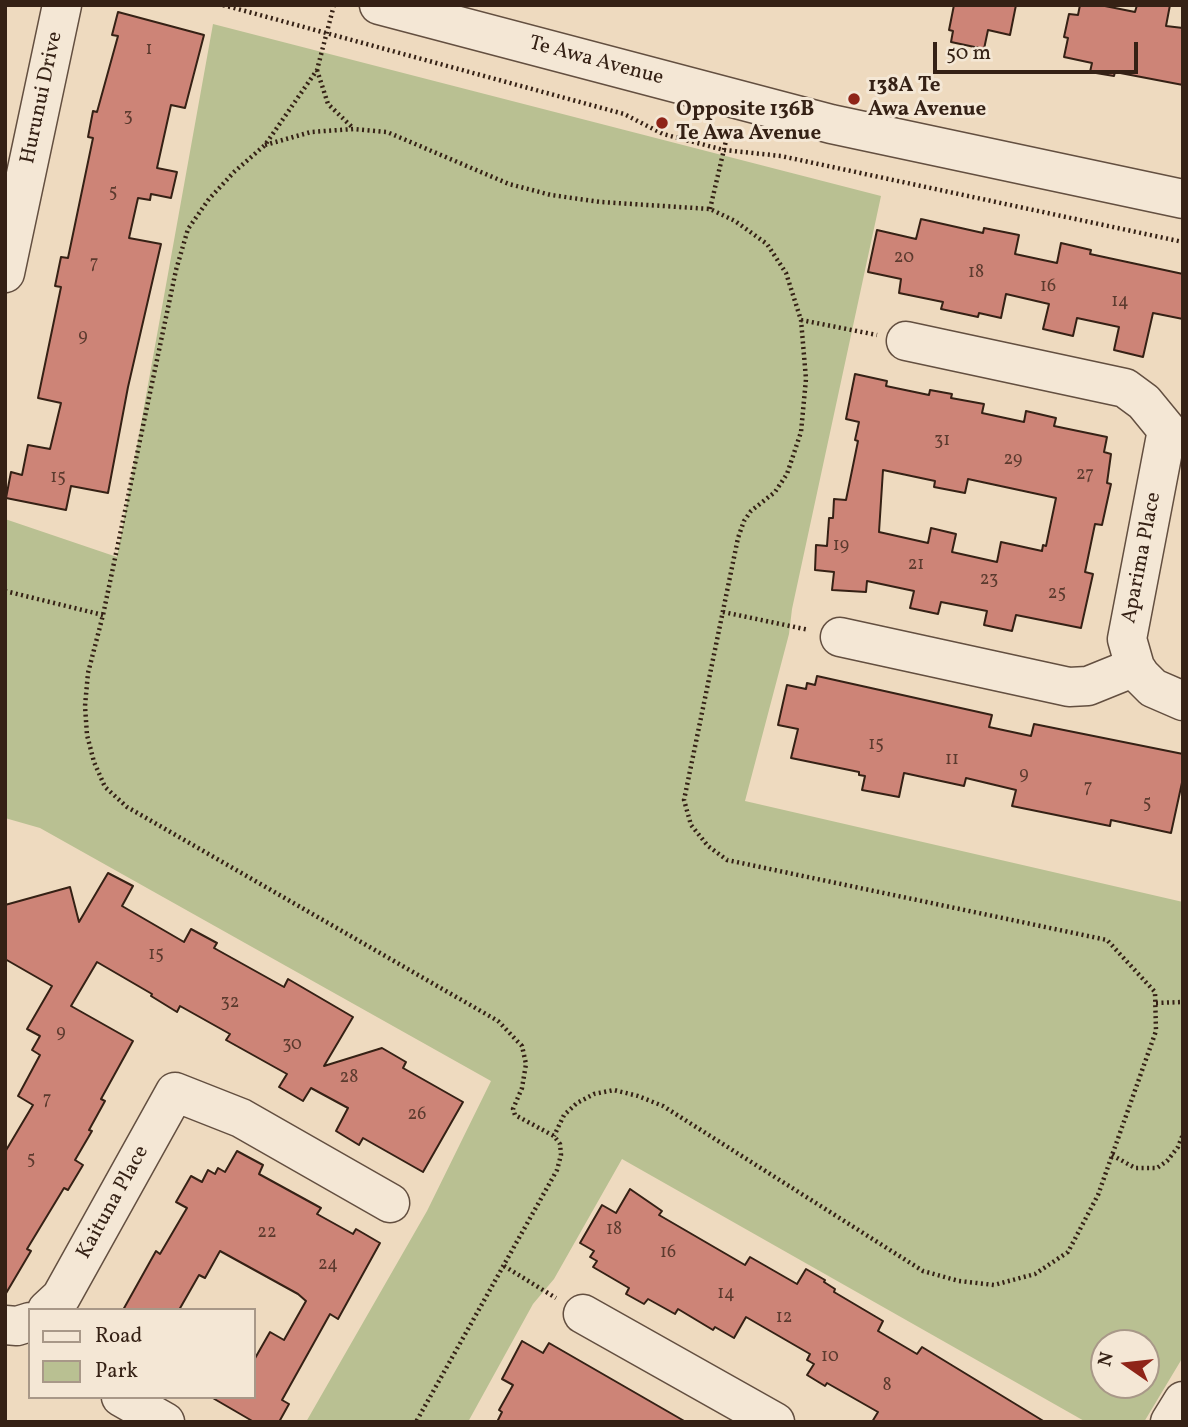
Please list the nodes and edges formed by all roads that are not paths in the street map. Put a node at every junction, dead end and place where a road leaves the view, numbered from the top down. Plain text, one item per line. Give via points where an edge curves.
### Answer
1 (62, 5) edge
2 (379, 5) edge
3 (1183, 199) edge
4 (5, 273) edge
5 (906, 341) road end
6 (840, 637) road end
7 (1135, 667) junction
8 (1183, 701) edge
9 (390, 1203) dead end
10 (49, 1308) edge
11 (583, 1314) road end
12 (28, 1323) edge
13 (5, 1325) edge
14 (125, 1399) edge
15 (1183, 1401) edge
16 (763, 1415) edge
17 (165, 1422) edge
18 (1170, 1422) edge

1 - 4 street, Hurunui Drive
2 - 3 street, Te Awa Avenue via 831,124
5 - 7 street, Aparima Place via 1125,388 1144,402 1167,430 1127,639
6 - 7 street via 1069,687 1087,686
7 - 8 street via 1153,688
9 - 10 street, Kaituna Place via 242,1118 175,1092 61,1297
11 - 16 street
12 - 13 street
14 - 17 street
15 - 18 street

